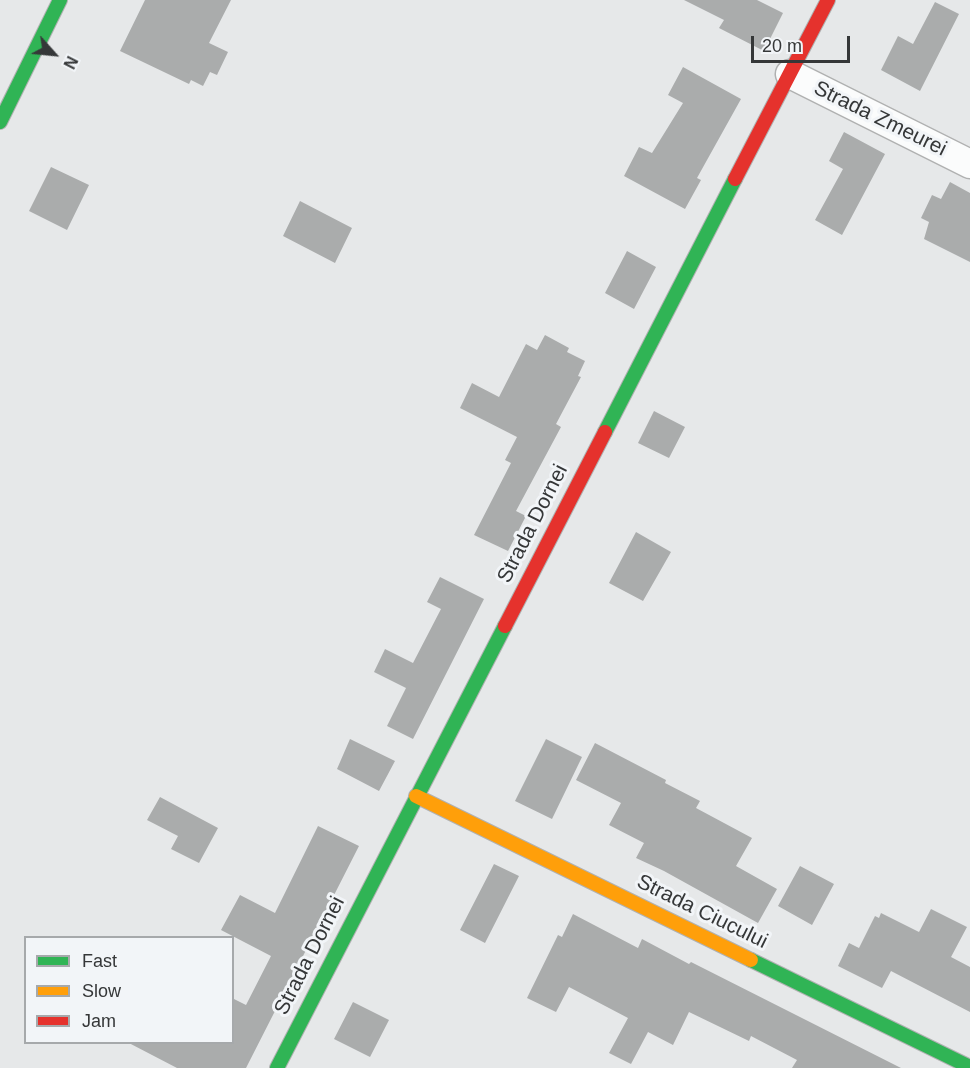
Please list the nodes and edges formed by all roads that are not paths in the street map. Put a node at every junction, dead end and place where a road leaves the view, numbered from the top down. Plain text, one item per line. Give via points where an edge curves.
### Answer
1 (60, 0) edge
2 (828, 0) edge
3 (790, 75) junction
4 (0, 122) edge
5 (970, 164) edge
6 (416, 796) junction
7 (970, 1067) edge
8 (277, 1068) edge

1 - 4 street
2 - 3 street, Strada Dornei
3 - 5 street, Strada Zmeurei
3 - 6 street, Strada Dornei
6 - 7 street, Strada Ciucului
6 - 8 street, Strada Dornei

